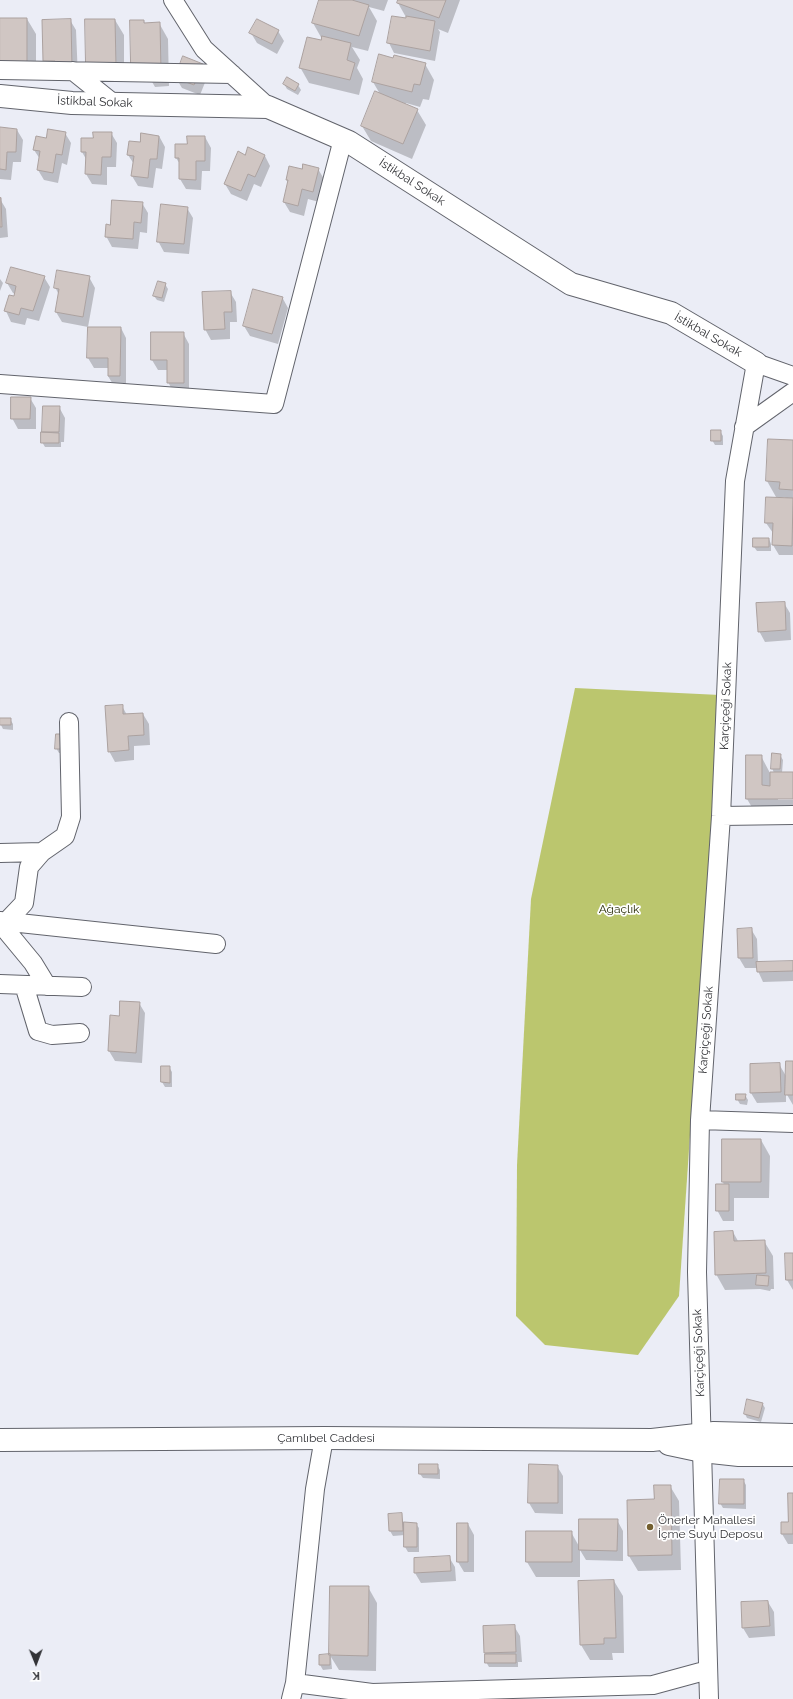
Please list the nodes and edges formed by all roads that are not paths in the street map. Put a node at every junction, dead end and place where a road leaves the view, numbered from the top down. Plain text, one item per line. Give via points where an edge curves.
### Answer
1 (173, 0) edge
2 (0, 70) edge
3 (73, 71) junction
4 (232, 74) junction
5 (0, 96) edge
6 (113, 103) junction
7 (268, 107) junction
8 (343, 139) junction
9 (756, 363) junction
10 (793, 376) edge
11 (0, 384) edge
12 (793, 392) edge
13 (744, 427) junction
14 (69, 722) dead end
15 (793, 815) edge
16 (721, 816) junction
17 (42, 852) junction
18 (0, 853) edge
19 (2, 921) edge
20 (216, 944) dead end
21 (0, 984) edge
22 (24, 985) junction
23 (47, 986) junction
24 (82, 987) dead end
25 (80, 1033) dead end
26 (700, 1120) junction
27 (793, 1123) edge
28 (793, 1435) edge
29 (324, 1438) junction
30 (0, 1440) edge
31 (702, 1443) junction
32 (793, 1455) edge
33 (708, 1670) junction
34 (293, 1691) edge
35 (709, 1699) edge

1 - 4 street via 204,49
2 - 3 street
3 - 4 street
3 - 6 street
4 - 7 street
5 - 6 main road, İstikbal Sokak via 72,103
6 - 7 main road, İstikbal Sokak
7 - 8 main road, İstikbal Sokak
8 - 9 main road, İstikbal Sokak via 571,284 671,313
8 - 11 street via 274,404
9 - 10 street, İstikbal Sokak
9 - 13 street, Karçiçeği Sokak
12 - 13 street
13 - 16 street, Karçiçeği Sokak via 735,481
14 - 17 street via 71,817 65,836
15 - 16 street
16 - 26 street, Karçiçeği Sokak
17 - 18 street
17 - 19 street via 29,867 24,903
19 - 20 street
19 - 23 street
21 - 22 street
22 - 23 street
22 - 25 street via 38,1030 52,1035
23 - 24 street
26 - 27 street
26 - 31 street, Karçiçeği Sokak via 697,1272
28 - 31 main road
29 - 30 main road, Çamlıbel Caddesi
29 - 31 main road, Çamlıbel Caddesi via 652,1440
29 - 34 street via 315,1489
31 - 32 main road via 739,1454
31 - 33 street, Karçiçeği Sokak
33 - 34 street via 653,1685 372,1693
33 - 35 street, Karçiçeği Sokak

